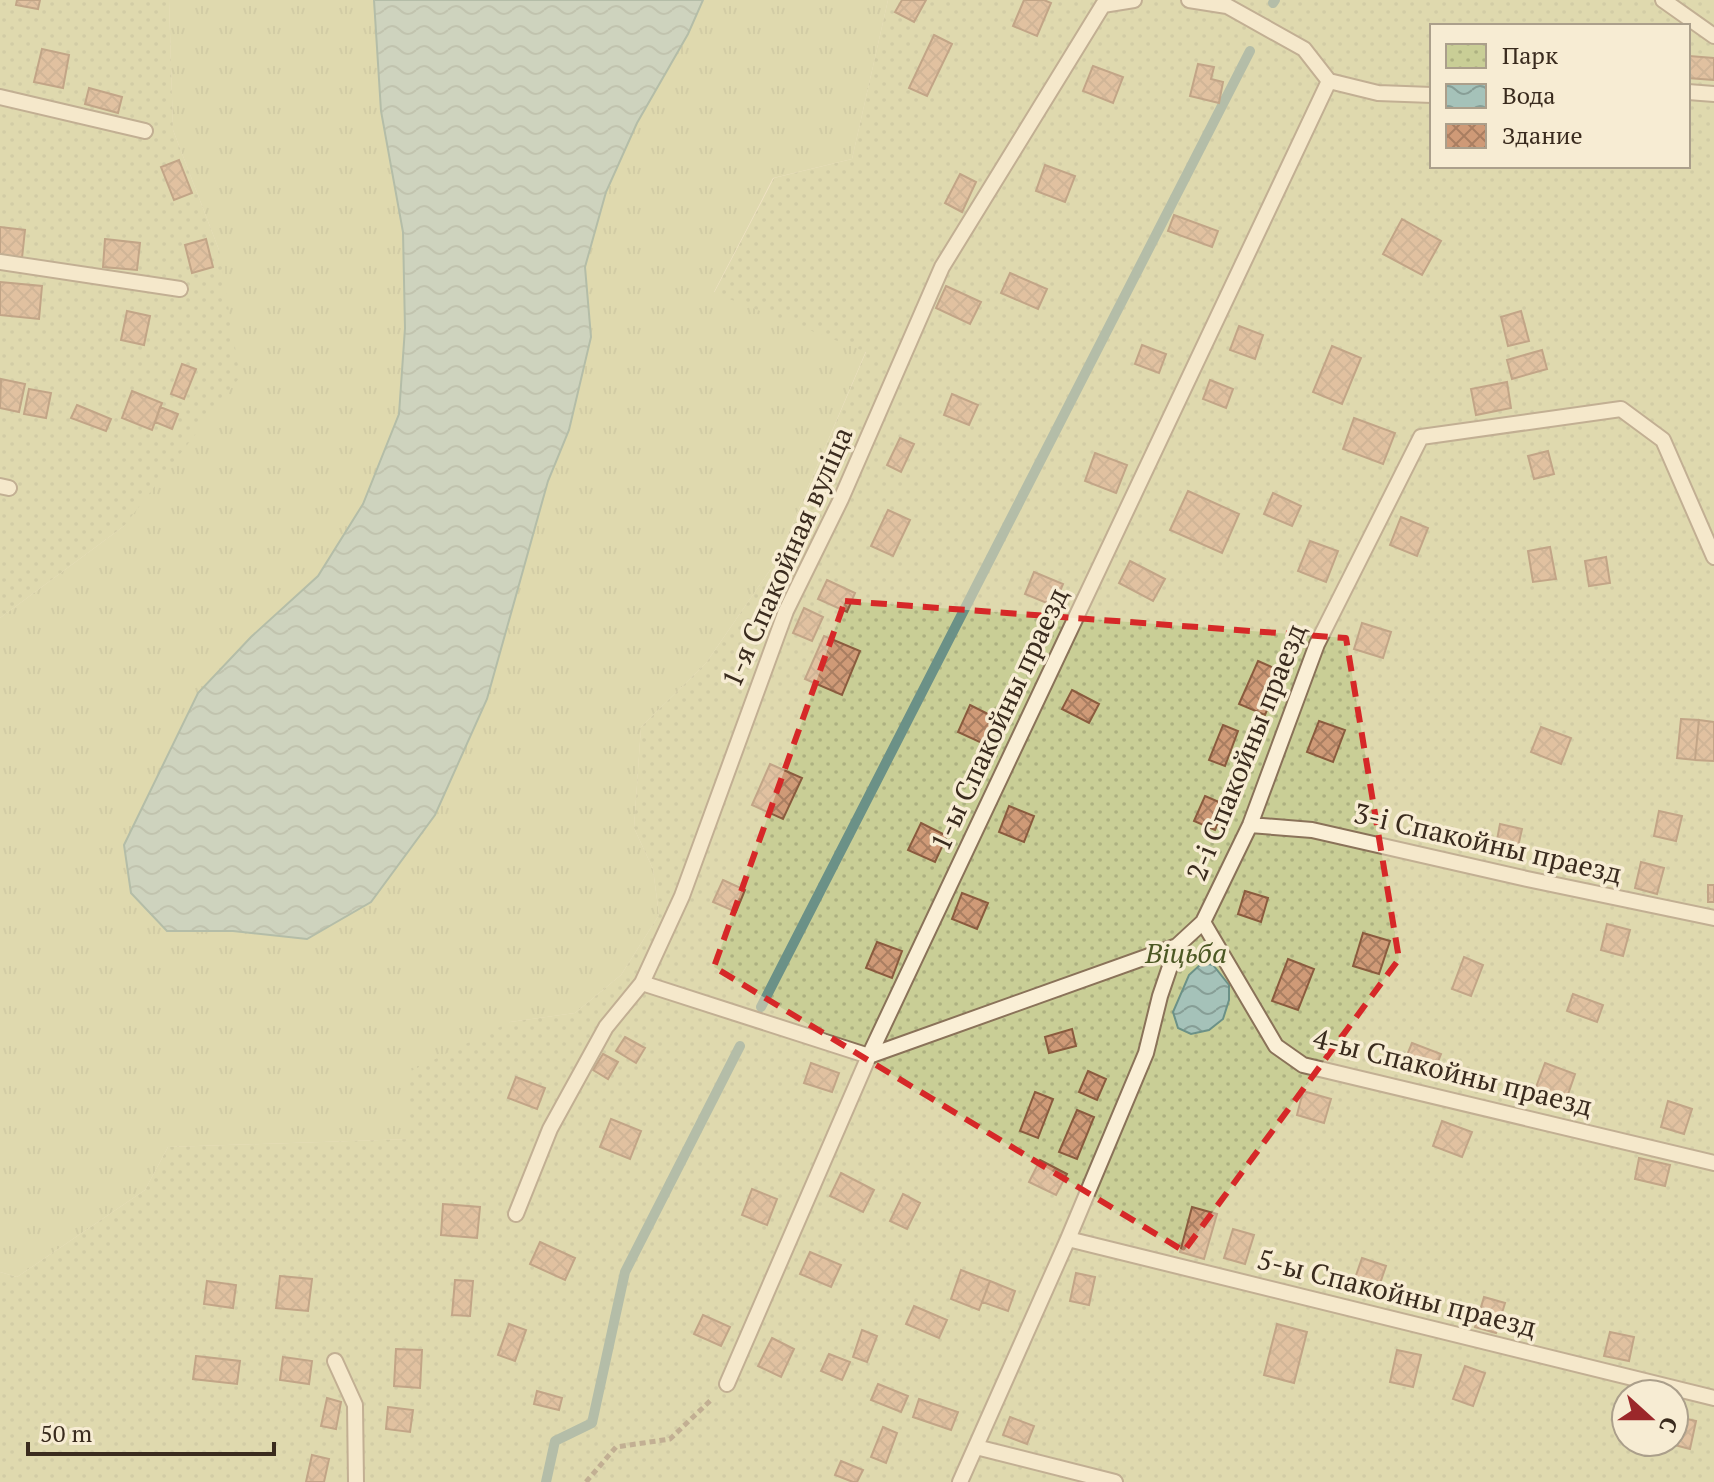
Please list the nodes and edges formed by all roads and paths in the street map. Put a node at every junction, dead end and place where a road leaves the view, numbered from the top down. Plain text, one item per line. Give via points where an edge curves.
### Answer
1 (1134, 0) edge
2 (1189, 0) edge
3 (1663, 0) edge
4 (1714, 36) edge
5 (1329, 81) junction
6 (1690, 92) edge
7 (1714, 94) edge
8 (1430, 95) edge
9 (0, 97) edge
10 (145, 131) dead end
11 (0, 262) edge
12 (180, 289) dead end
13 (1714, 557) edge
14 (1250, 825) junction
15 (1714, 918) edge
16 (1203, 922) junction
17 (1177, 946) junction
18 (642, 983) junction
19 (869, 1056) junction
20 (1714, 1163) edge
21 (516, 1214) dead end
22 (1068, 1239) junction
23 (335, 1361) dead end
24 (727, 1384) joint
25 (1714, 1398) edge
26 (976, 1447) junction
27 (356, 1482) edge
28 (586, 1482) edge
29 (960, 1482) edge
30 (1115, 1482) edge

1 - 18 lane, 1-я Спакойная вуліца via 1103,5 942,267 786,611 682,896
2 - 5 lane via 1227,6 1304,49
3 - 4 lane
5 - 8 lane via 1378,93
5 - 19 lane, 1-ы Спакойны праезд
6 - 7 lane
9 - 10 lane
11 - 12 lane
13 - 14 lane, 2-і Спакойны праезд via 1663,440 1621,409 1421,437 1317,644
14 - 15 lane, 3-і Спакойны праезд via 1312,830
14 - 16 lane, 2-і Спакойны праезд
16 - 17 lane, 2-і Спакойны праезд
16 - 20 lane, 4-ы Спакойны праезд via 1276,1046 1303,1065
17 - 19 lane
17 - 22 lane, 2-і Спакойны праезд via 1146,1053
18 - 19 lane
18 - 21 lane, 1-я Спакойная вуліца via 606,1027 550,1129
19 - 24 lane, 1-ы Спакойны праезд
22 - 25 lane, 5-ы Спакойны праезд
22 - 26 lane, 2-і Спакойны праезд
23 - 27 lane via 355,1405
24 - 28 path via 670,1439 616,1447
26 - 29 lane, 2-і Спакойны праезд
26 - 30 lane

